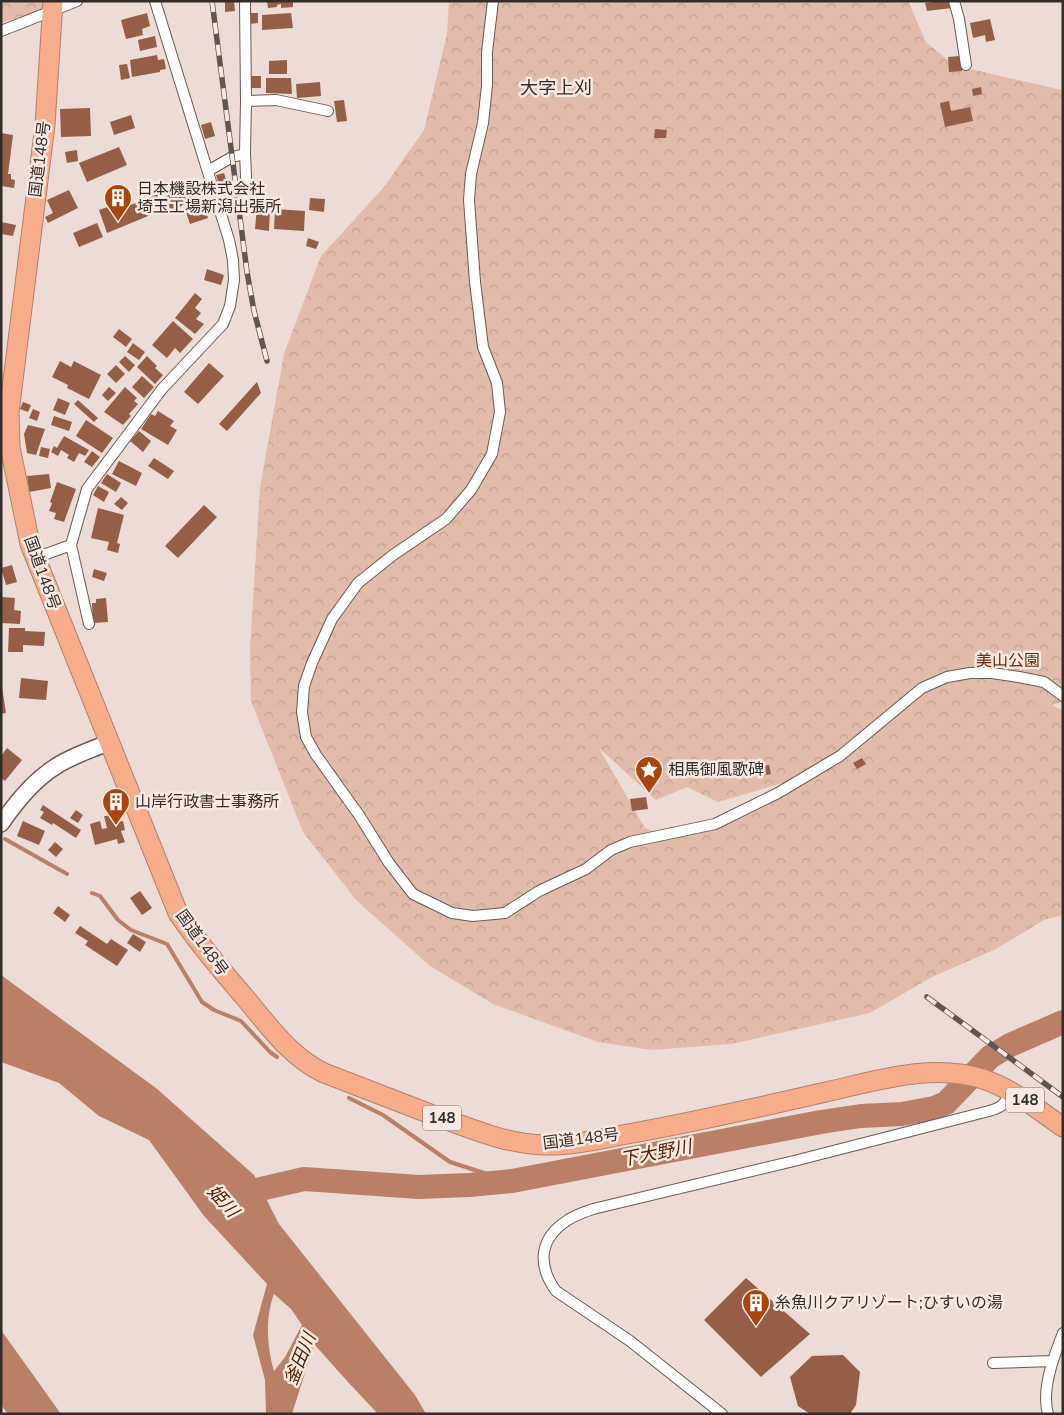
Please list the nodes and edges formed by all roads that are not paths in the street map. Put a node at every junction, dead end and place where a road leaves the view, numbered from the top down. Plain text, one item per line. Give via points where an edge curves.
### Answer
1 (77, 1) edge
2 (155, 1) edge
3 (245, 1) edge
4 (493, 1) edge
5 (954, 1) edge
6 (53, 7) edge
7 (1, 31) edge
8 (966, 65) dead end
9 (246, 101) junction
10 (328, 111) dead end
11 (245, 154) junction
12 (208, 171) junction
13 (247, 201) dead end
14 (6, 446) edge
15 (71, 545) junction
16 (35, 558) junction
17 (89, 624) dead end
18 (1063, 696) edge
19 (109, 742) junction
20 (6, 807) edge
21 (1, 824) edge
22 (1010, 1092) junction
23 (1063, 1128) edge
24 (1063, 1333) edge
25 (1052, 1361) junction
26 (993, 1363) dead end
27 (722, 1414) edge
28 (1048, 1414) edge

1 - 6 street
2 - 12 street
3 - 9 street
4 - 18 street via 487,85 469,200 483,347 496,383 500,412 492,454 471,490 446,519 358,583 332,619 304,686 302,712 306,737 388,863 413,894 452,913 473,916 504,913 630,842 715,824 778,793 840,756 922,688 947,677 970,673 1019,677 1044,682
5 - 8 street
6 - 7 street
6 - 14 highway, 国道148号 / 148 via 45,125
9 - 10 street via 276,100
9 - 11 street
11 - 12 street via 232,157
11 - 13 street
12 - 15 street via 233,260 230,306 223,324 162,388 87,489
14 - 16 highway, 国道148号 / 148
15 - 16 street
15 - 17 street
16 - 19 highway, 国道148号 / 148
19 - 20 main road via 57,766
19 - 22 highway, 国道148号 / 148 via 178,913 206,952 282,1042 303,1061 324,1073 490,1136 519,1144 546,1146 702,1120 911,1074 959,1074 984,1080
20 - 21 main road
22 - 23 highway, 国道148号 / 148
22 - 27 street via 1005,1104 989,1111 593,1209 568,1219 556,1229 548,1240 543,1265 556,1291 630,1341
24 - 25 street
25 - 26 street
25 - 28 street via 1046,1405

